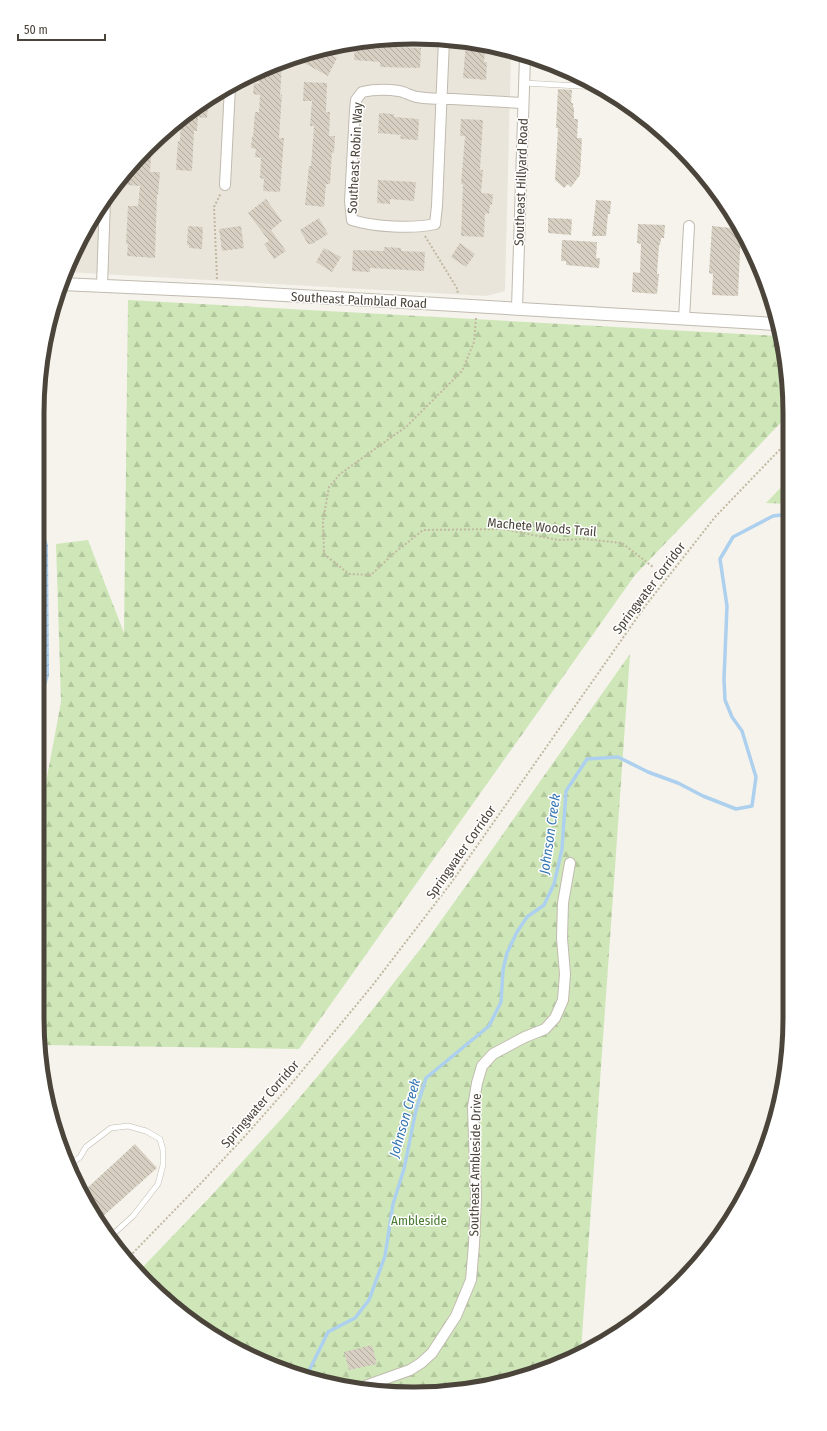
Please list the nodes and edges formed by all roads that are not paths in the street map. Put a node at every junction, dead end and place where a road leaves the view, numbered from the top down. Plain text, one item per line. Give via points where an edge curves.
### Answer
1 (444, 45) edge
2 (525, 62) edge
3 (524, 83) junction
4 (585, 86) edge
5 (230, 94) edge
6 (442, 99) junction
7 (523, 104) junction
8 (225, 185) road end
9 (105, 210) edge
10 (689, 226) dead end
11 (68, 284) edge
12 (102, 286) junction
13 (517, 308) junction
14 (684, 319) junction
15 (772, 324) edge
16 (570, 863) dead end
17 (73, 1162) edge
18 (114, 1234) edge
19 (368, 1384) edge

1 - 6 street
2 - 3 street, Southeast Hillyard Road
3 - 4 lane
3 - 7 street, Southeast Hillyard Road
5 - 8 street
6 - 6 street, Southeast Robin Way via 435,224 421,227 364,224 352,220 350,201 356,100 362,92 378,89 401,91 416,97
6 - 7 street, Southeast Robin Way
7 - 13 street, Southeast Hillyard Road
9 - 12 street
10 - 14 street
11 - 12 street, Southeast Palmblad Road
12 - 13 street, Southeast Palmblad Road
13 - 14 street, Southeast Palmblad Road
14 - 15 street, Southeast Palmblad Road
16 - 19 street, Southeast Ambleside Drive via 563,903 563,1000 555,1018 545,1029 493,1054 482,1066 477,1083 473,1107 476,1198 470,1280 456,1316 432,1353 410,1370
17 - 18 lane via 86,1147 111,1128 128,1126 146,1131 160,1139 164,1150 158,1184 133,1216

